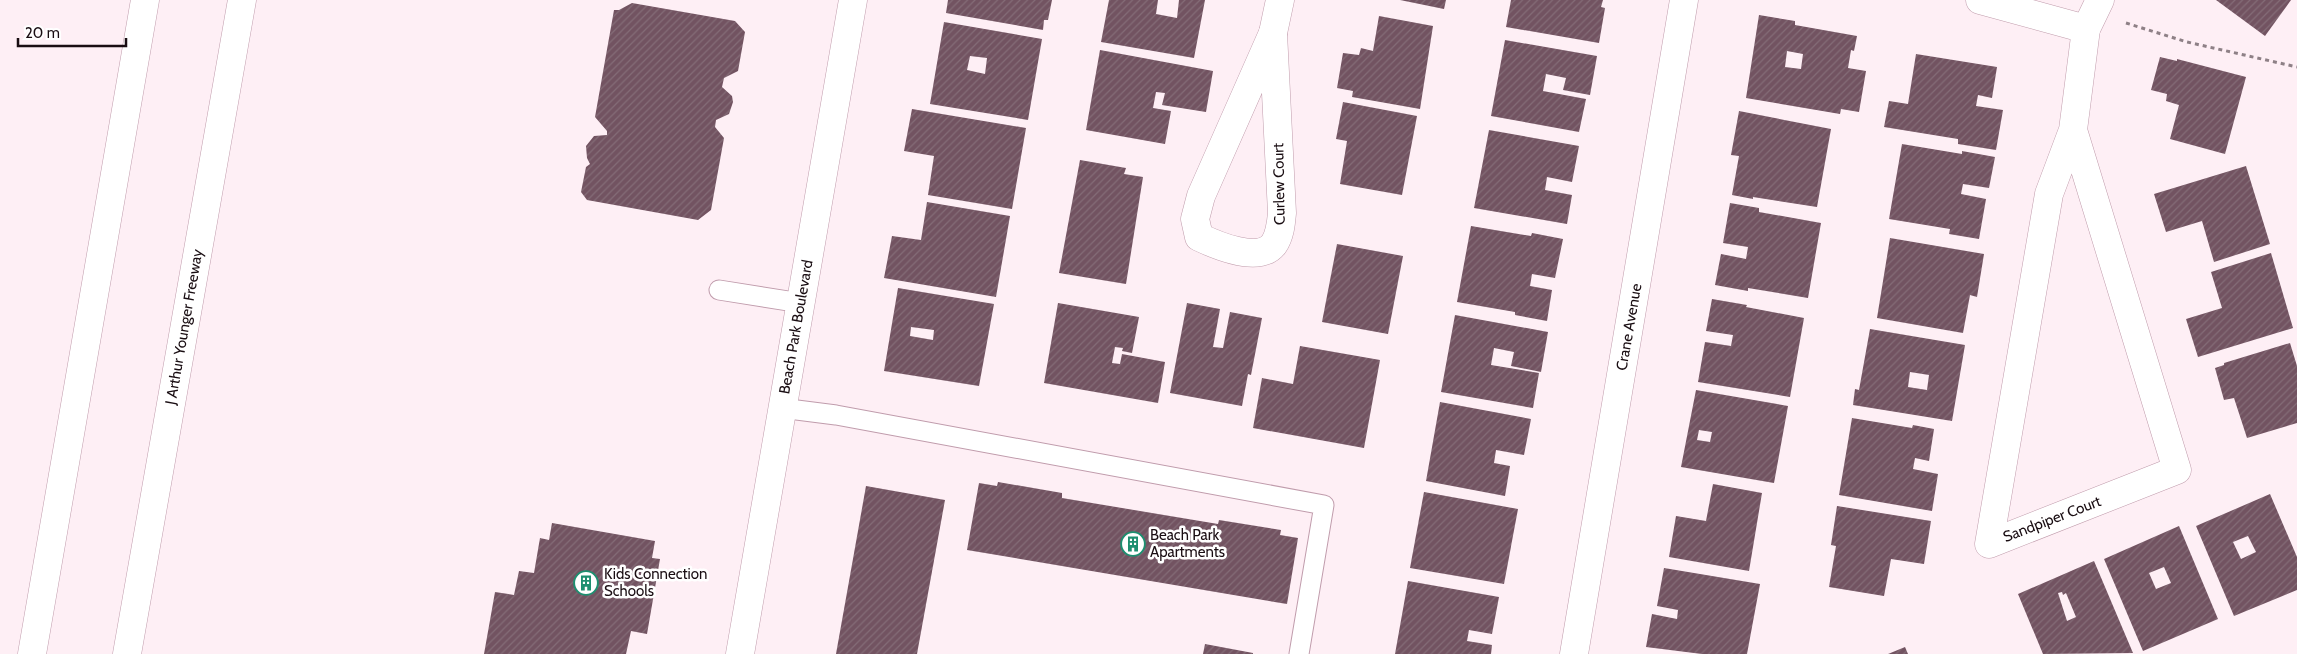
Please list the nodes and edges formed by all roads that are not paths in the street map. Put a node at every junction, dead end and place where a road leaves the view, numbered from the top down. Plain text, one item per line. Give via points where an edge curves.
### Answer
1 (145, 0) edge
2 (242, 0) edge
3 (853, 0) edge
4 (1280, 0) edge
5 (1684, 0) edge
6 (1980, 0) edge
7 (2094, 14) edge
8 (1273, 33) junction
9 (2073, 130) junction
10 (720, 290) dead end
11 (801, 303) junction
12 (781, 408) junction
13 (32, 654) edge
14 (127, 654) edge
15 (740, 654) edge
16 (1299, 654) edge
17 (1574, 654) edge

1 - 13 main road
2 - 14 main road, J Arthur Younger Freeway
3 - 11 main road, Beach Park Boulevard
4 - 8 main road, Curlew Court
5 - 17 main road, Crane Avenue
6 - 7 main road
7 - 9 main road, Sandpiper Court
8 - 8 main road, Curlew Court via 1195,219 1199,237 1217,246 1244,252 1261,252 1273,245 1280,230 1282,214
9 - 9 main road, Sandpiper Court via 2048,194 1989,544 2177,470
10 - 11 lane
11 - 12 main road, Beach Park Boulevard
12 - 15 main road, Beach Park Boulevard
12 - 16 lane via 846,417 1324,505

